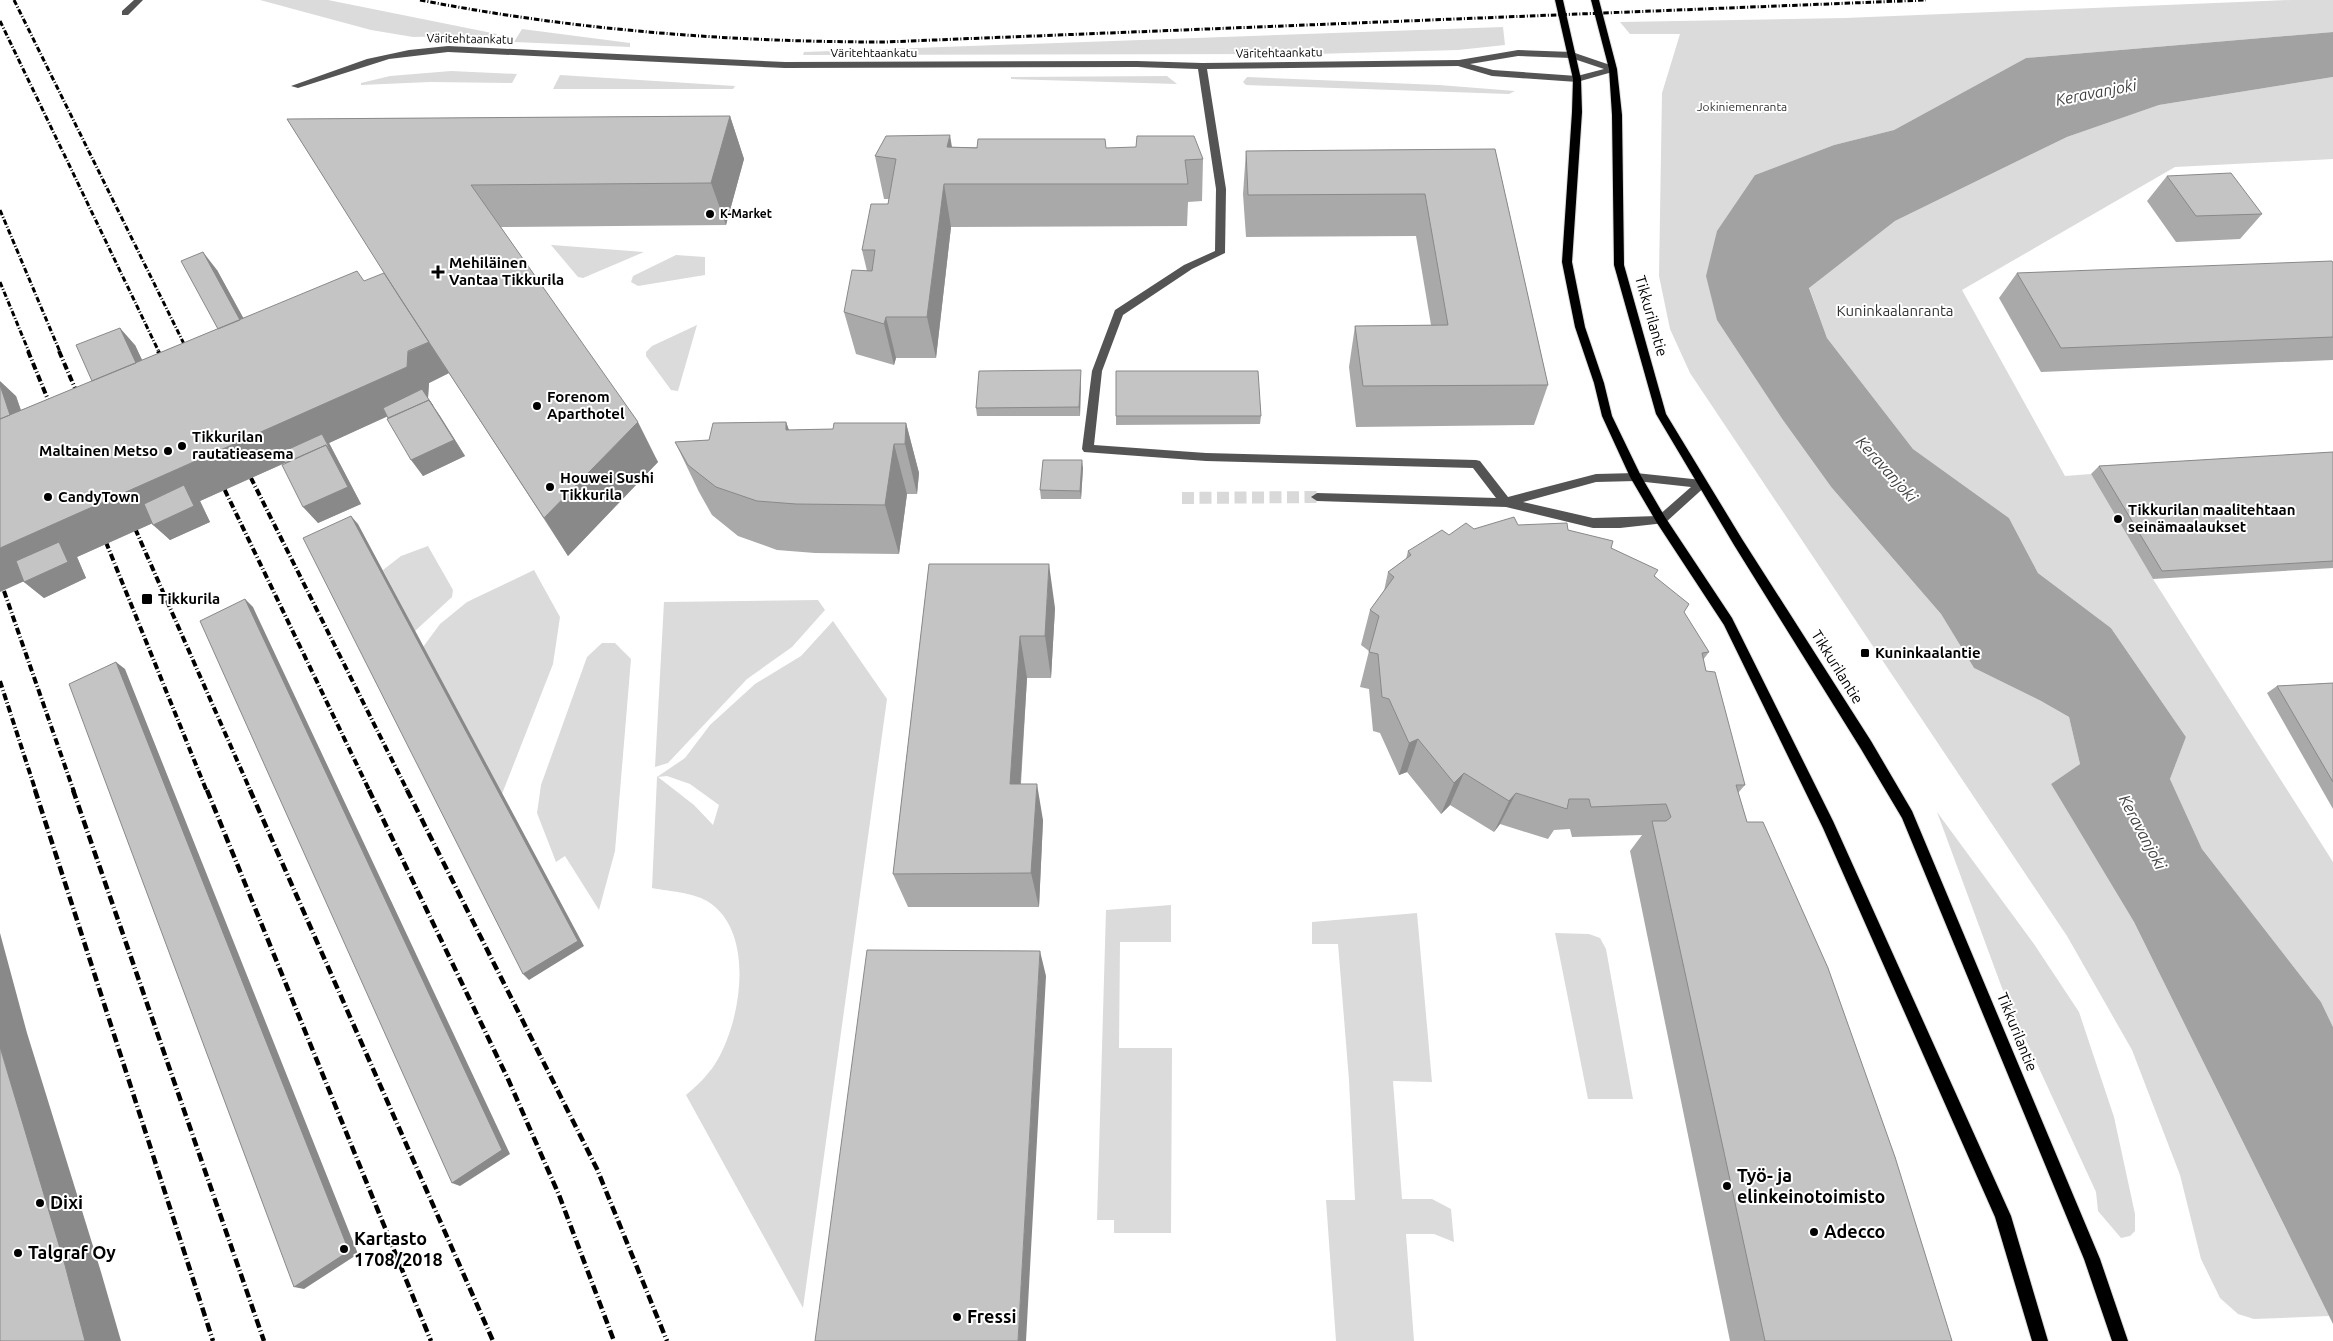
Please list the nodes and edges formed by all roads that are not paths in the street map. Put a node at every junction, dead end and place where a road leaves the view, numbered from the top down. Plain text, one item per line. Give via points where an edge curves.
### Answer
1 (139, 0) edge
2 (1559, 0) edge
3 (1595, 0) edge
4 (125, 13) dead end
5 (1572, 55) junction
6 (1459, 63) junction
7 (1202, 66) junction
8 (1613, 69) junction
9 (1577, 79) junction
10 (296, 86) dead end
11 (1636, 477) junction
12 (1702, 484) junction
13 (1317, 497) tunnel mouth
14 (1506, 503) junction
15 (1661, 520) junction
16 (2040, 1341) edge
17 (2120, 1341) edge

1 - 4 street
2 - 5 main road
3 - 8 main road, Tikkurilantie
5 - 6 street, Väritehtaankatu via 1518,53
5 - 8 street, Väritehtaankatu
5 - 9 main road
6 - 7 street, Väritehtaankatu
6 - 9 street, Väritehtaankatu via 1492,73
7 - 10 street, Väritehtaankatu via 785,65 425,49 352,66
7 - 14 street via 1221,190 1220,254 1188,267 1118,313 1097,371 1088,450 1116,449 1206,457 1476,464
8 - 9 street, Väritehtaankatu
8 - 12 main road, Tikkurilantie via 1617,115 1619,265 1661,414
9 - 11 main road via 1567,262 1580,327 1607,416
11 - 12 street
11 - 14 street via 1596,478
11 - 15 main road
12 - 15 street
12 - 17 main road, Tikkurilantie via 1866,744 1907,815 2089,1250
13 - 14 street
14 - 15 street via 1593,523
15 - 16 main road via 1728,622 1828,825 2003,1216

